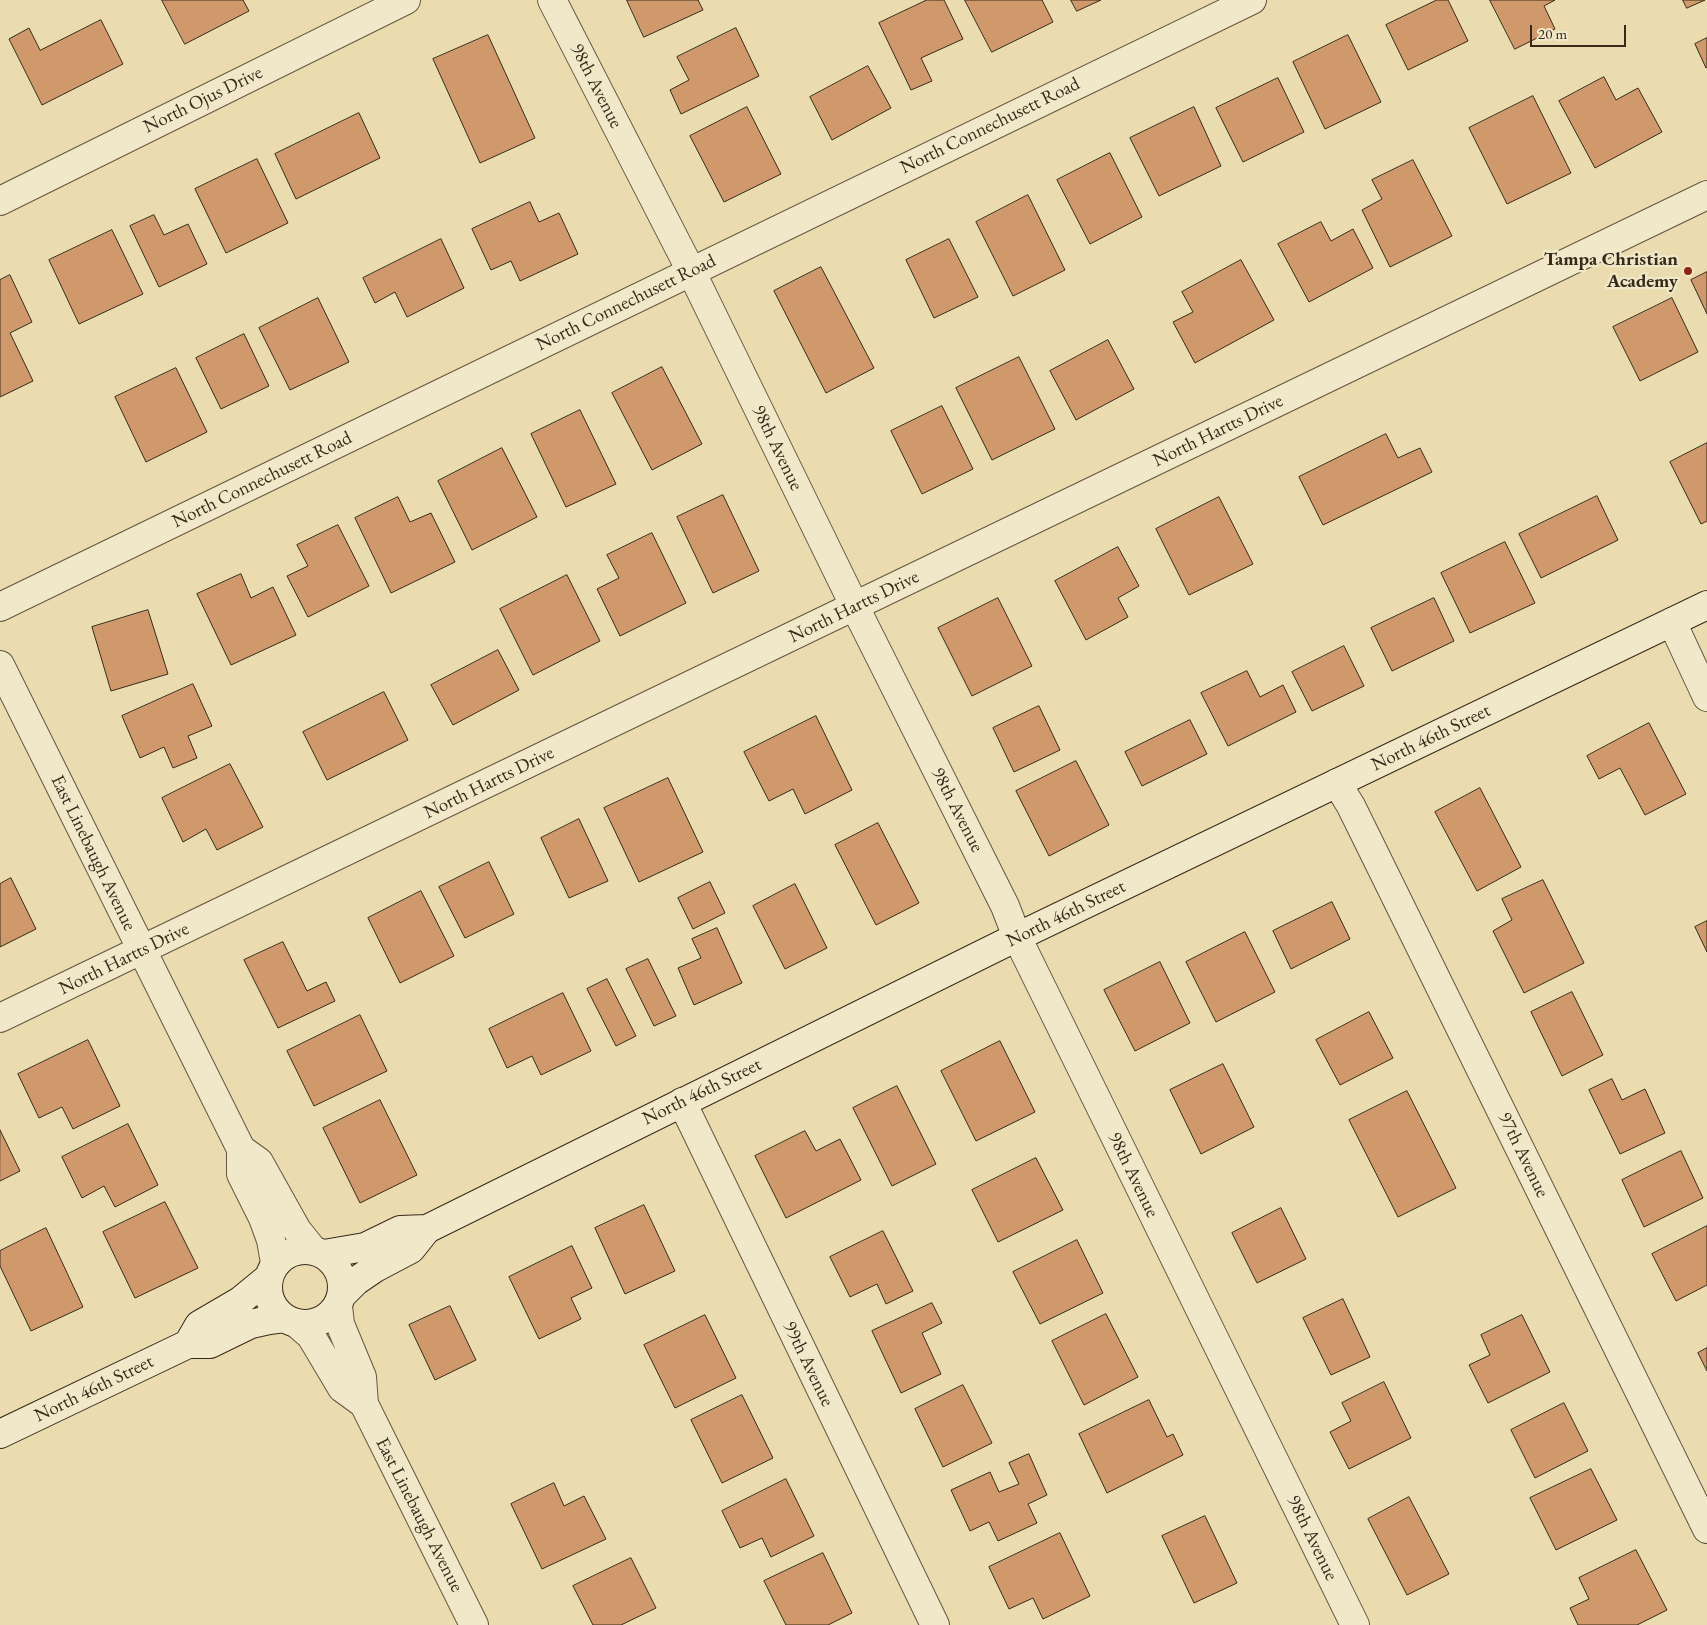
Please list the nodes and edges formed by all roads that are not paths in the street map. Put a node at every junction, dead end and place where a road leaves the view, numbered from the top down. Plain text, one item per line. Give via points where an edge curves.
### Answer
1 (406, 0) edge
2 (552, 0) edge
3 (1252, 0) edge
4 (1707, 195) edge
5 (0, 201) edge
6 (691, 271) junction
7 (1707, 605) edge
8 (0, 607) edge
9 (855, 607) junction
10 (1672, 622) junction
11 (0, 665) edge
12 (1707, 697) edge
13 (1337, 783) junction
14 (1016, 937) junction
15 (141, 950) junction
16 (0, 1018) edge
17 (682, 1102) junction
18 (241, 1149) junction
19 (427, 1229) junction
20 (319, 1252) junction
21 (272, 1271) junction
22 (340, 1300) junction
23 (291, 1321) junction
24 (188, 1344) junction
25 (364, 1404) junction
26 (0, 1434) edge
27 (1707, 1529) edge
28 (474, 1625) edge
29 (934, 1625) edge
30 (1355, 1625) edge

1 - 5 street, North Ojus Drive
2 - 6 street, 98th Avenue
3 - 6 street, North Connechusett Road
4 - 9 street, North Hartts Drive
6 - 8 street, North Connechusett Road
6 - 9 street, 98th Avenue
7 - 10 street, North 46th Street
9 - 14 street, 98th Avenue via 1005,906
9 - 15 street, North Hartts Drive
10 - 12 street
10 - 13 street, North 46th Street
11 - 15 street, East Linebaugh Avenue
13 - 14 street, North 46th Street
13 - 27 street, 97th Avenue
14 - 17 street, North 46th Street
14 - 30 street, 98th Avenue
15 - 16 street, North Hartts Drive
15 - 18 street, East Linebaugh Avenue
17 - 19 street, North 46th Street
17 - 29 street, 99th Avenue
18 - 20 street, East Linebaugh Avenue via 259,1162 297,1230
18 - 21 street, East Linebaugh Avenue via 241,1174 263,1218 270,1240
19 - 20 street, North 46th Street via 400,1230 365,1247
19 - 22 street, North 46th Street via 411,1249 356,1281
20 - 21 street via 293,1251 283,1256
20 - 22 street via 340,1271 343,1283
21 - 23 street via 268,1290 271,1301 276,1311
21 - 24 street via 240,1301 199,1324
22 - 23 street via 330,1315 320,1321 309,1324
22 - 25 street, East Linebaugh Avenue via 340,1324 362,1377
23 - 24 street, North 46th Street via 269,1320 251,1324 210,1344
23 - 25 street, East Linebaugh Avenue via 311,1336 342,1388
24 - 26 street, North 46th Street
25 - 28 street, East Linebaugh Avenue

